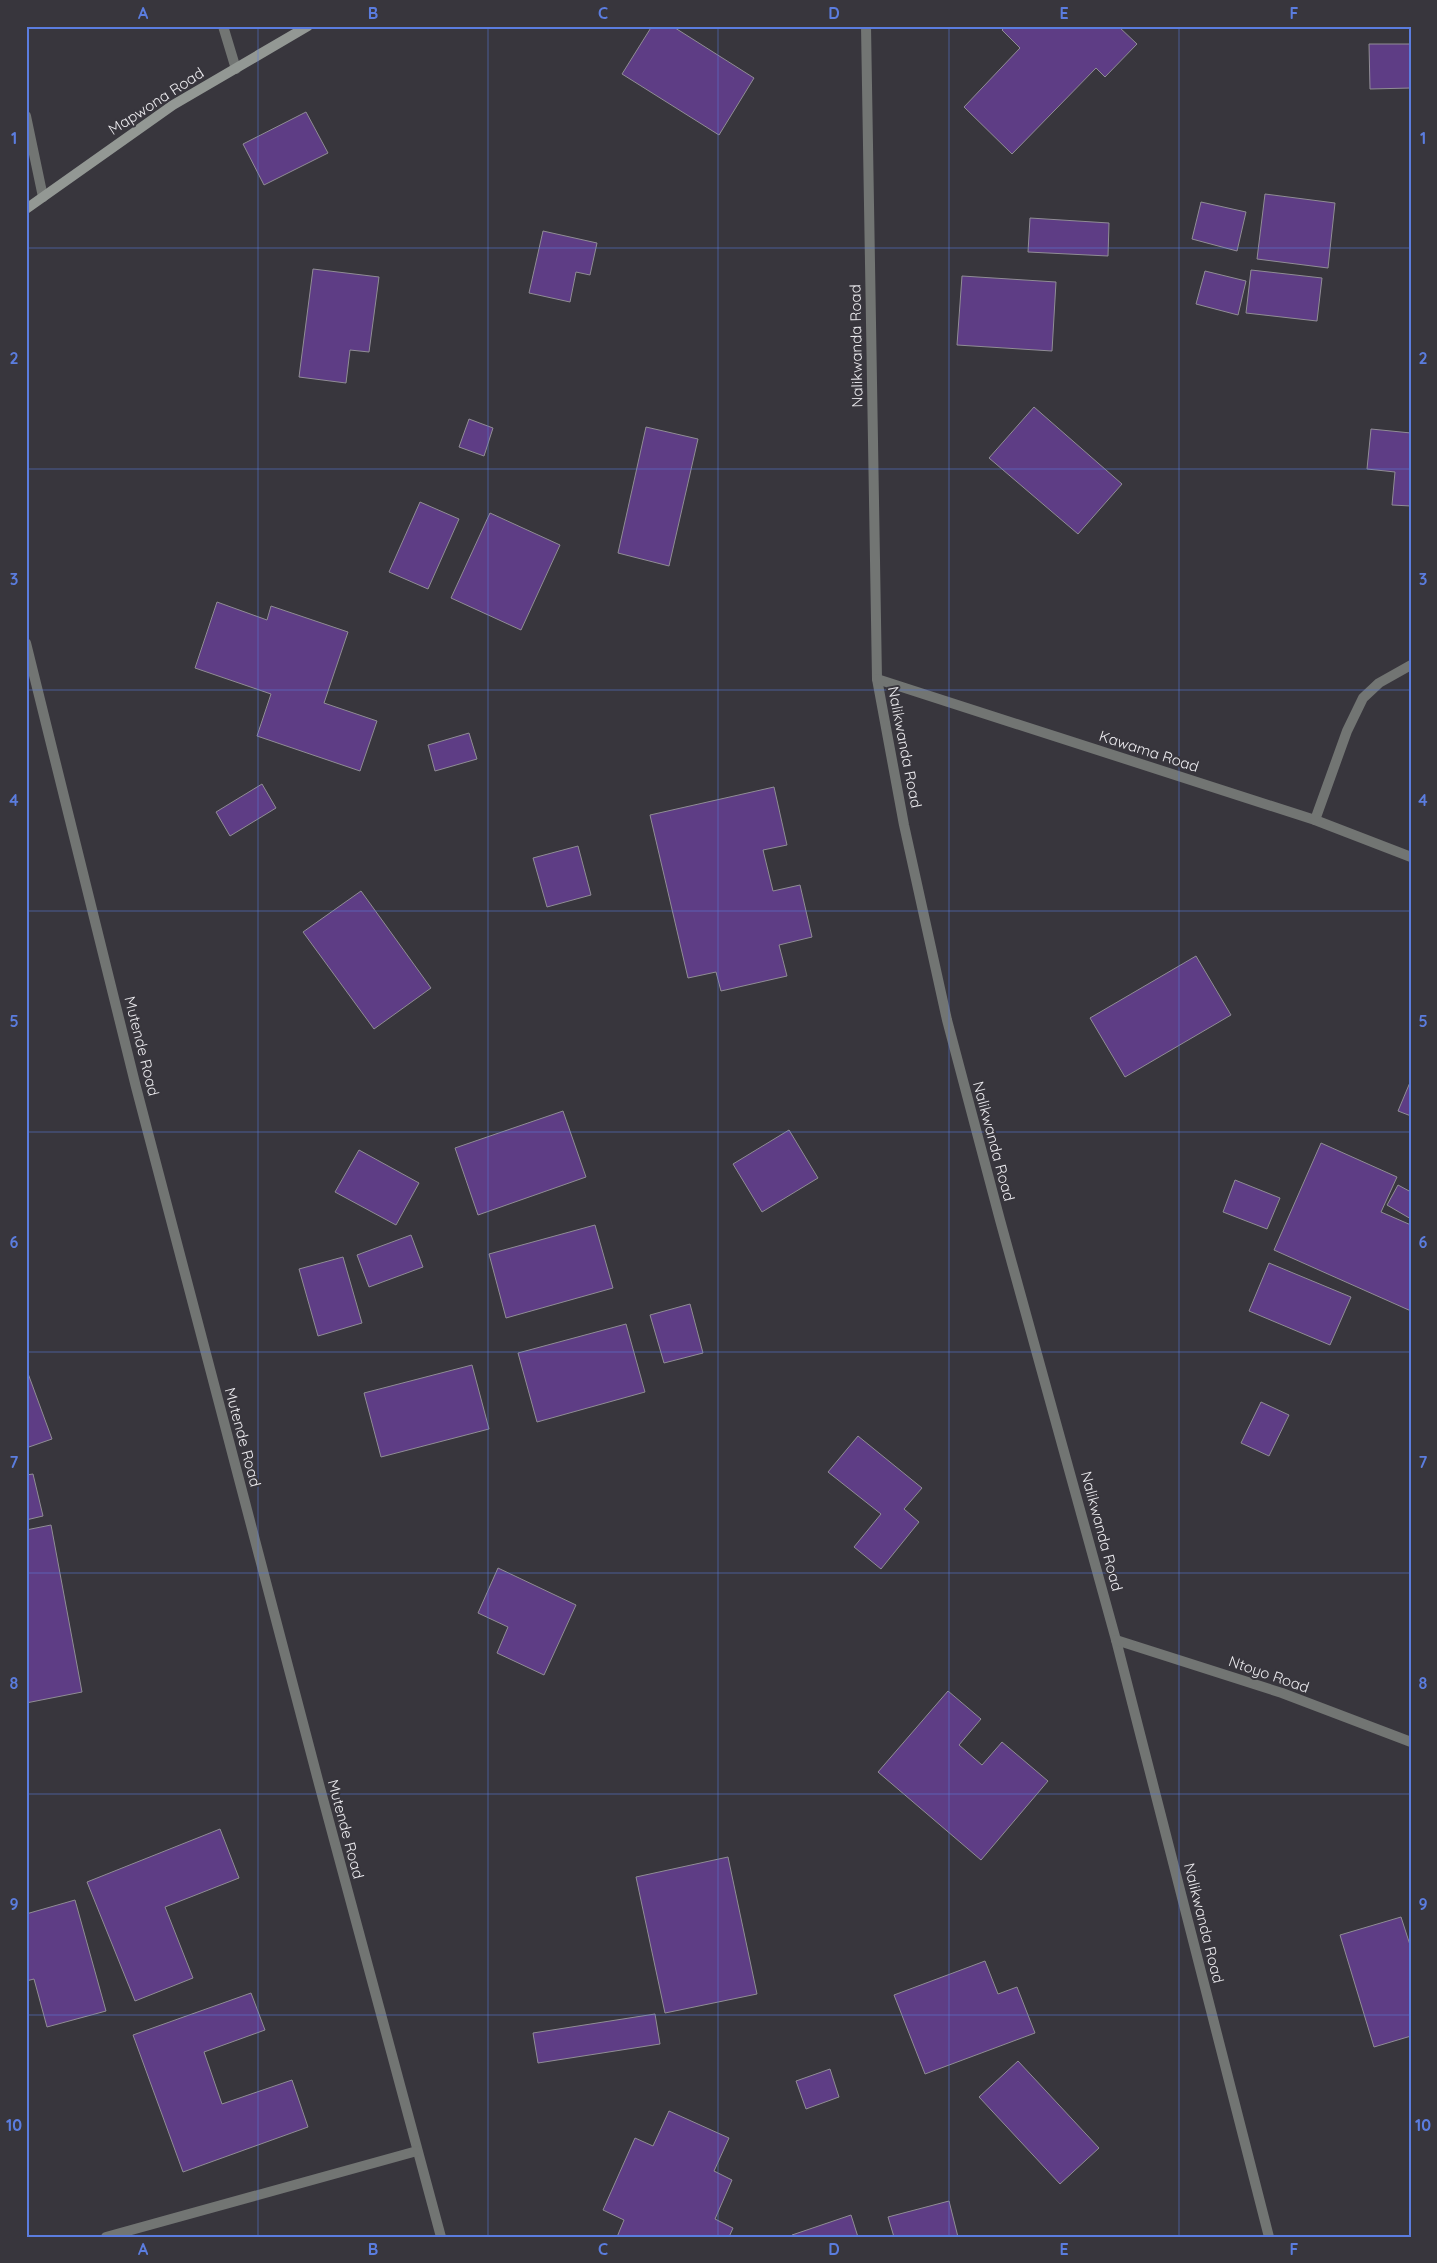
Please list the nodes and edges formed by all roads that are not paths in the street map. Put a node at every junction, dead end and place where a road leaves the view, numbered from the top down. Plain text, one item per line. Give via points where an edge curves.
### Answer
1 (222, 26) edge
2 (308, 26) edge
3 (866, 26) edge
4 (236, 69) junction
5 (26, 116) edge
6 (43, 197) junction
7 (26, 209) edge
8 (26, 643) edge
9 (1411, 665) edge
10 (877, 679) junction
11 (1315, 820) junction
12 (1411, 857) edge
13 (1116, 1640) junction
14 (1411, 1742) edge
15 (417, 2151) junction
16 (106, 2237) edge
17 (441, 2237) edge
18 (1269, 2237) edge

1 - 4 street
2 - 4 main road, Mapwona Road
3 - 10 street, Nalikwanda Road
4 - 6 main road, Mapwona Road via 173,105
5 - 6 street
6 - 7 main road, Mapwona Road
8 - 15 street, Mutende Road via 136,1087
9 - 11 street via 1379,683 1363,698 1347,731
10 - 11 street, Kawama Road
10 - 13 street, Nalikwanda Road via 904,824 947,1020
11 - 12 street, Kawama Road
13 - 14 street, Ntoyo Road via 1282,1693
13 - 18 street, Nalikwanda Road
15 - 16 street
15 - 17 street, Mutende Road

